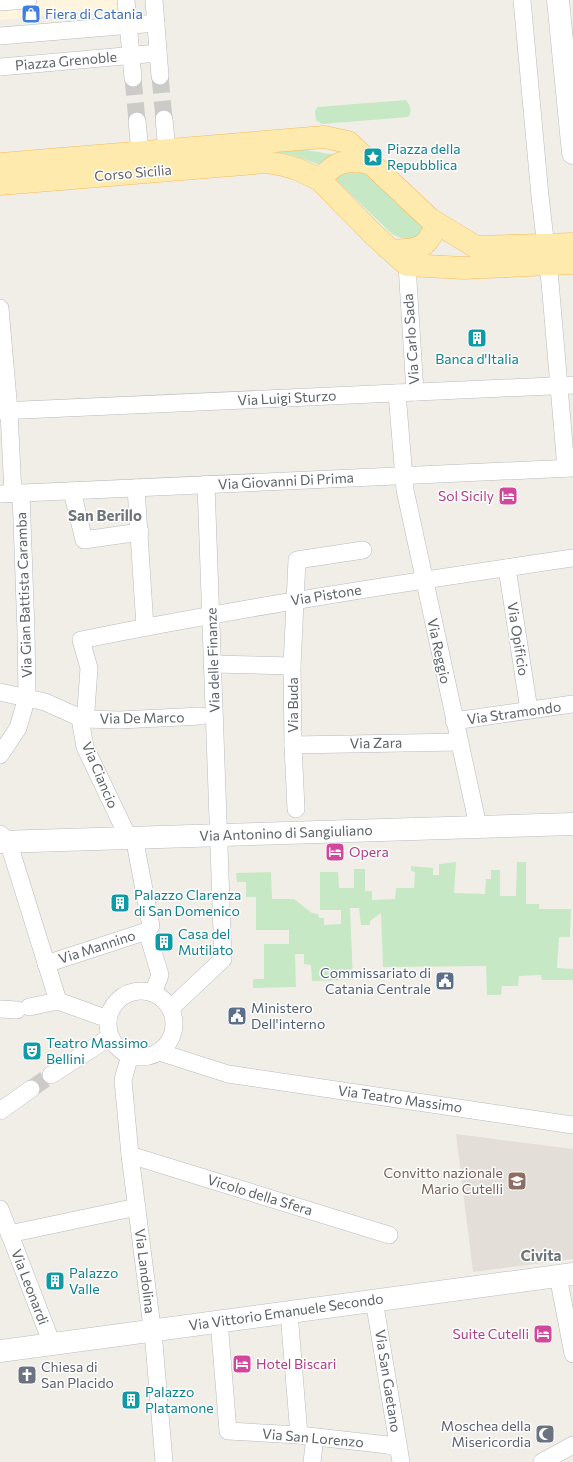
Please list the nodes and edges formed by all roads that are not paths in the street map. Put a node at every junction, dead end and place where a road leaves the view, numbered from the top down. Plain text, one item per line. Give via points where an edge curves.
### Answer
1 (28, 0) edge
2 (126, 0) edge
3 (154, 0) edge
4 (522, 0) edge
5 (558, 0) edge
6 (0, 2) edge
7 (156, 23) junction
8 (128, 25) junction
9 (0, 36) edge
10 (158, 53) junction
11 (131, 55) junction
12 (0, 67) edge
13 (160, 76) tunnel mouth
14 (133, 78) tunnel mouth
15 (570, 92) edge
16 (164, 119) tunnel mouth
17 (137, 122) tunnel mouth
18 (167, 150) junction
19 (140, 152) junction
20 (266, 152) junction
21 (573, 153) edge
22 (370, 163) junction
23 (0, 164) edge
24 (320, 180) junction
25 (0, 184) edge
26 (437, 225) junction
27 (573, 244) edge
28 (547, 255) junction
29 (400, 258) junction
30 (573, 263) edge
31 (0, 308) edge
32 (566, 385) edge
33 (415, 392) junction
34 (397, 393) junction
35 (4, 411) edge
36 (570, 468) edge
37 (403, 475) junction
38 (206, 484) junction
39 (136, 488) junction
40 (72, 491) junction
41 (12, 494) edge
42 (140, 532) junction
43 (363, 550) dead end
44 (573, 558) edge
45 (507, 568) junction
46 (424, 580) junction
47 (295, 600) junction
48 (211, 615) junction
49 (145, 627) junction
50 (81, 640) joint
51 (213, 664) junction
52 (292, 666) junction
53 (0, 692) edge
54 (27, 697) junction
55 (573, 704) edge
56 (528, 710) junction
57 (201, 716) dead end
58 (83, 718) junction
59 (454, 721) junction
60 (459, 742) junction
61 (293, 744) junction
62 (0, 755) edge
63 (296, 809) dead end
64 (573, 824) edge
65 (478, 826) junction
66 (219, 835) junction
67 (131, 838) junction
68 (2, 839) edge
69 (147, 931) junction
70 (46, 964) junction
71 (153, 993) junction
72 (57, 995) junction
73 (171, 1008) junction
74 (15, 1009) edge
75 (108, 1019) junction
76 (110, 1037) junction
77 (159, 1052) junction
78 (130, 1055) junction
79 (51, 1075) tunnel mouth
80 (31, 1089) tunnel mouth
81 (0, 1111) edge
82 (573, 1125) edge
83 (130, 1155) junction
84 (137, 1207) junction
85 (0, 1209) edge
86 (9, 1234) junction
87 (389, 1235) dead end
88 (565, 1275) edge
89 (374, 1300) junction
90 (219, 1321) junction
91 (290, 1325) dead end
92 (152, 1330) junction
93 (52, 1344) junction
94 (0, 1351) edge
95 (573, 1354) edge
96 (307, 1436) junction
97 (573, 1445) edge
98 (400, 1455) edge
99 (164, 1462) edge
100 (312, 1462) edge
101 (411, 1462) edge
102 (542, 1462) edge

1 - 6 street
2 - 8 street, Piazza Grenoble
3 - 7 street
4 - 28 street
5 - 15 main road
7 - 8 street
7 - 10 street
8 - 9 street
8 - 11 street, Piazza Grenoble
10 - 11 street, Piazza Grenoble
10 - 13 street
11 - 12 street, Piazza Grenoble
11 - 14 street, Piazza Grenoble
15 - 21 main road
16 - 18 street
17 - 19 street
18 - 19 main road, Corso Sicilia
18 - 20 main road, Corso Sicilia
19 - 23 main road, Corso Sicilia
20 - 22 main road via 324,137 348,142
20 - 24 main road via 290,167
20 - 25 main road, Corso Sicilia
22 - 24 main road via 341,163 333,166
22 - 26 main road
24 - 29 main road
26 - 28 main road via 476,247
26 - 29 main road via 430,241
27 - 28 main road
28 - 29 main road via 464,268
28 - 30 main road
28 - 32 street
29 - 33 street, Via Carlo Sada via 408,287
31 - 35 street, Via Gian Battista Caramba
32 - 33 street, Via Luigi Sturzo
32 - 36 street
33 - 34 street, Via Luigi Sturzo
34 - 35 street, Via Luigi Sturzo
34 - 37 street, Via Carlo Sada
35 - 41 street, Via Gian Battista Caramba
36 - 37 street, Via Giovanni Di Prima
37 - 38 street, Via Giovanni Di Prima
37 - 46 street, Via Reggio
38 - 39 street, Via Giovanni Di Prima
38 - 48 street, Via delle Finanze
39 - 40 street, Via Giovanni Di Prima
39 - 42 street
40 - 41 street, Via Giovanni Di Prima
40 - 42 street via 84,540
41 - 54 street, Via Gian Battista Caramba via 26,624
42 - 49 street
43 - 47 street, Via Buda via 297,560
44 - 45 street, Via Pistone
45 - 46 street, Via Pistone
45 - 56 street, Via Opificio
46 - 47 street, Via Pistone
46 - 59 street, Via Reggio
47 - 48 street, Via Pistone
47 - 52 street, Via Buda
48 - 49 street, Via Pistone
48 - 51 street, Via delle Finanze
49 - 50 street, Via Pistone
50 - 58 street, Via Ciancio via 89,668 86,710
51 - 52 street
51 - 66 street, Via delle Finanze
52 - 61 street, Via Buda
53 - 54 street, Via De Marco
54 - 58 street, Via De Marco
54 - 62 street, Via Gian Battista Caramba via 18,728
55 - 56 street, Via Stramondo
56 - 59 street, Via Stramondo
57 - 58 street, Via De Marco via 120,720
58 - 67 street, Via Ciancio via 81,724 85,747
59 - 60 street, Via Reggio
60 - 61 street, Via Zara
60 - 65 street, Via Reggio
61 - 63 street, Via Buda
64 - 65 main road, Via Antonino di Sangiuliano
65 - 66 main road, Via Antonino di Sangiuliano
66 - 67 main road, Via Antonino di Sangiuliano
66 - 73 street, Via delle Finanze via 223,959
67 - 68 main road, Via Antonino di Sangiuliano
67 - 69 street, Via Ciancio via 152,926
68 - 70 street
69 - 70 street, Via Mannino
69 - 71 street via 160,975
70 - 72 street
71 - 73 street
71 - 75 street via 143,991 124,995 116,1002
72 - 74 street
72 - 75 street
73 - 77 street via 174,1020 172,1038
75 - 76 street
76 - 78 street via 119,1049
76 - 79 street
77 - 78 street via 142,1057
77 - 82 street, Via Teatro Massimo via 228,1074
78 - 83 street, Via Landolina via 123,1080
80 - 81 street
83 - 84 street, Via Landolina
83 - 87 street, Vicolo della Sfera
84 - 86 street
84 - 92 street, Via Landolina
85 - 86 street, Via Leonardi
86 - 93 street, Via Leonardi
88 - 89 main road, Via Vittorio Emanuele Secondo
88 - 95 street
89 - 90 main road, Via Vittorio Emanuele Secondo
89 - 98 street, Via San Gaetano
90 - 92 main road, Via Vittorio Emanuele Secondo
90 - 96 street, Via San Lorenzo via 228,1431
91 - 96 street
92 - 93 main road, Via Vittorio Emanuele Secondo
92 - 99 street, Via Landolina
93 - 94 main road, Via Vittorio Emanuele Secondo
96 - 98 street, Via San Lorenzo via 388,1445
96 - 100 street
97 - 102 street
98 - 101 street

